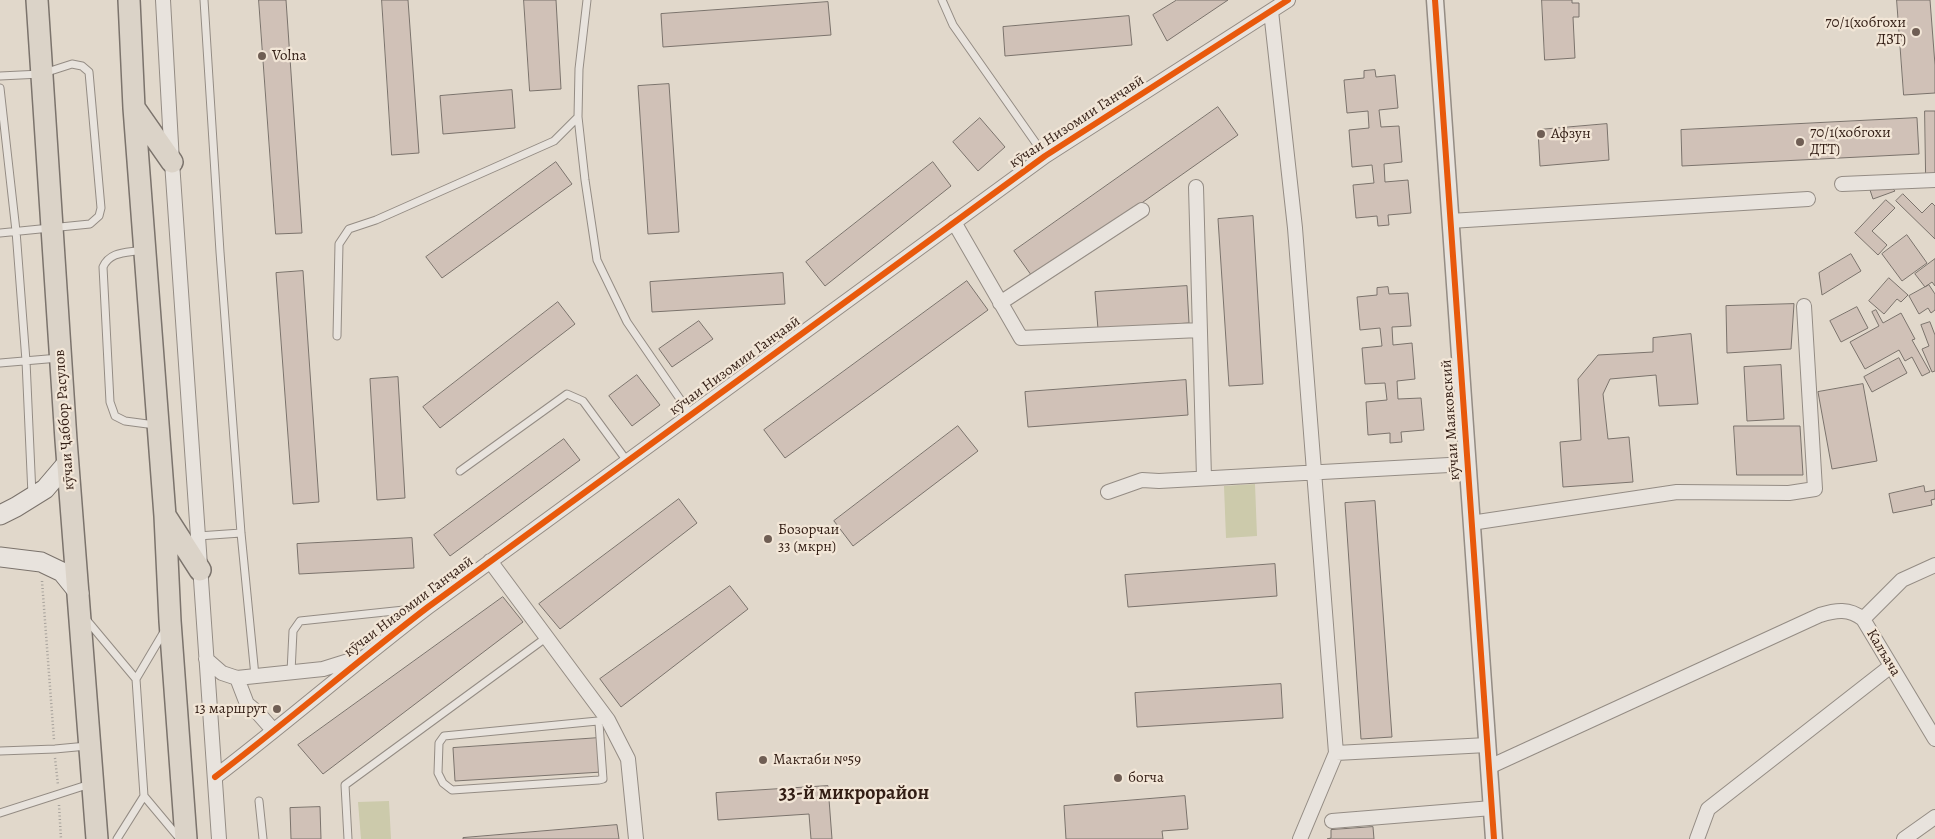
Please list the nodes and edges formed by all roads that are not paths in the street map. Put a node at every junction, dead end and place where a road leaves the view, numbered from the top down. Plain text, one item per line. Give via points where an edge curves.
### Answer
1 (37, 0) edge
2 (129, 0) edge
3 (163, 0) edge
4 (204, 0) edge
5 (587, 0) edge
6 (942, 0) edge
7 (1288, 0) edge
8 (1435, 0) edge
9 (1271, 10) junction
10 (42, 74) junction
11 (0, 76) edge
12 (0, 88) edge
13 (134, 108) junction
14 (578, 117) junction
15 (1045, 156) junction
16 (172, 162) junction
17 (1935, 180) edge
18 (1842, 184) dead end
19 (1196, 187) dead end
20 (1808, 198) dead end
21 (1142, 210) dead end
22 (1450, 221) junction
23 (954, 222) junction
24 (52, 227) junction
25 (16, 231) junction
26 (0, 233) edge
27 (144, 250) junction
28 (1000, 303) junction
29 (1804, 306) dead end
30 (1200, 330) junction
31 (337, 336) dead end
32 (61, 358) junction
33 (26, 361) junction
34 (0, 363) edge
35 (691, 414) junction
36 (158, 426) junction
37 (627, 461) junction
38 (68, 462) junction
39 (1467, 464) junction
40 (460, 471) dead end
41 (1314, 472) junction
42 (1204, 478) junction
43 (1108, 492) dead end
44 (32, 498) junction
45 (0, 515) edge
46 (165, 516) junction
47 (1471, 523) junction
48 (241, 533) junction
49 (198, 536) junction
50 (0, 557) edge
51 (490, 561) junction
52 (1935, 565) edge
53 (200, 570) junction
54 (80, 602) junction
55 (428, 607) junction
56 (1863, 620) junction
57 (170, 621) junction
58 (547, 637) junction
59 (363, 657) junction
60 (206, 659) junction
61 (1891, 666) junction
62 (291, 672) junction
63 (255, 676) junction
64 (236, 678) junction
65 (136, 679) junction
66 (604, 722) junction
67 (273, 730) junction
68 (1935, 739) edge
69 (1487, 745) junction
70 (90, 746) junction
71 (0, 751) edge
72 (1336, 753) junction
73 (1489, 767) junction
74 (215, 777) junction
75 (93, 782) junction
76 (144, 796) junction
77 (259, 801) dead end
78 (1492, 808) junction
79 (0, 813) edge
80 (1935, 817) edge
81 (1332, 821) dead end
82 (97, 839) edge
83 (117, 839) edge
84 (180, 839) edge
85 (186, 839) edge
86 (220, 839) edge
87 (263, 839) edge
88 (348, 839) edge
89 (636, 839) edge
90 (1300, 839) edge
91 (1494, 839) edge
92 (1697, 839) edge
93 (1904, 839) edge

1 - 10 main road, кӯчаи Ҷаббор Расулов
2 - 13 main road
3 - 16 street
4 - 48 lane
5 - 14 lane via 579,69
6 - 15 lane via 953,25
7 - 9 street, кӯчаи Низомии Ганҷавӣ
8 - 22 street, кӯчаи Маяковский
9 - 15 street, кӯчаи Низомии Ганҷавӣ
9 - 41 street via 1295,228
10 - 11 lane
10 - 24 main road, кӯчаи Ҷаббор Расулов
10 - 24 lane via 72,64 82,66 88,72 101,208 99,216 90,224
12 - 25 lane
13 - 16 main road
13 - 27 main road
14 - 31 lane via 554,141 349,229 339,244
14 - 35 lane via 597,260 627,322
15 - 23 street, кӯчаи Низомии Ганҷавӣ
16 - 49 street
17 - 18 street
19 - 30 street
20 - 22 street
21 - 28 street
22 - 39 street, кӯчаи Маяковский
23 - 28 street
23 - 35 street, кӯчаи Низомии Ганҷавӣ
24 - 25 lane
24 - 32 main road, кӯчаи Ҷаббор Расулов
25 - 26 lane
25 - 33 lane
27 - 36 main road
27 - 36 lane via 113,255 103,267 110,402 115,416 125,421
28 - 30 street via 1021,338
29 - 47 street via 1815,489 1789,493 1677,492
30 - 42 street
32 - 33 lane
32 - 38 main road, кӯчаи Ҷаббор Расулов
33 - 34 lane
33 - 44 lane
35 - 37 street, кӯчаи Низомии Ганҷавӣ
36 - 46 main road
37 - 40 lane via 583,401 567,394
37 - 51 street, кӯчаи Низомии Ганҷавӣ
38 - 44 main road via 45,489
38 - 54 main road, кӯчаи Ҷаббор Расулов
39 - 41 street
39 - 47 street, кӯчаи Маяковский
41 - 42 street
41 - 72 street
42 - 43 street via 1142,480
44 - 45 main road
46 - 53 main road
46 - 57 main road
47 - 69 street, кӯчаи Маяковский
48 - 49 lane
48 - 63 lane
49 - 53 street
50 - 54 main road via 41,562 62,572
51 - 55 street, кӯчаи Низомии Ганҷавӣ
51 - 58 street
52 - 56 street, Калъача via 1902,580
53 - 60 street
54 - 65 lane
54 - 70 main road, кӯчаи Ҷаббор Расулов
55 - 59 street, кӯчаи Низомии Ганҷавӣ
55 - 62 lane via 300,621 293,631
56 - 61 street, Калъача
56 - 73 street via 1854,613 1837,610 1820,615
57 - 65 lane
57 - 85 main road
58 - 66 street
58 - 88 lane via 345,785
59 - 62 street via 323,669
59 - 67 street, кӯчаи Низомии Ганҷавӣ
60 - 64 street via 222,673
60 - 74 street
61 - 68 street, Калъача
61 - 92 street via 1708,809
62 - 63 street
63 - 64 street
64 - 67 street via 247,704
65 - 76 lane
66 - 66 lane via 444,736 439,743 438,773 452,790 599,780 603,778
66 - 89 street via 628,758
67 - 74 street, кӯчаи Низомии Ганҷавӣ
69 - 72 street
69 - 73 street, кӯчаи Маяковский
70 - 71 lane
70 - 75 main road, кӯчаи Ҷаббор Расулов
72 - 90 street
73 - 78 street, кӯчаи Маяковский
74 - 86 street
75 - 79 lane
75 - 82 main road, кӯчаи Ҷаббор Расулов
76 - 83 lane
76 - 84 lane
77 - 87 lane
78 - 81 street
78 - 91 street, кӯчаи Маяковский
80 - 93 street

